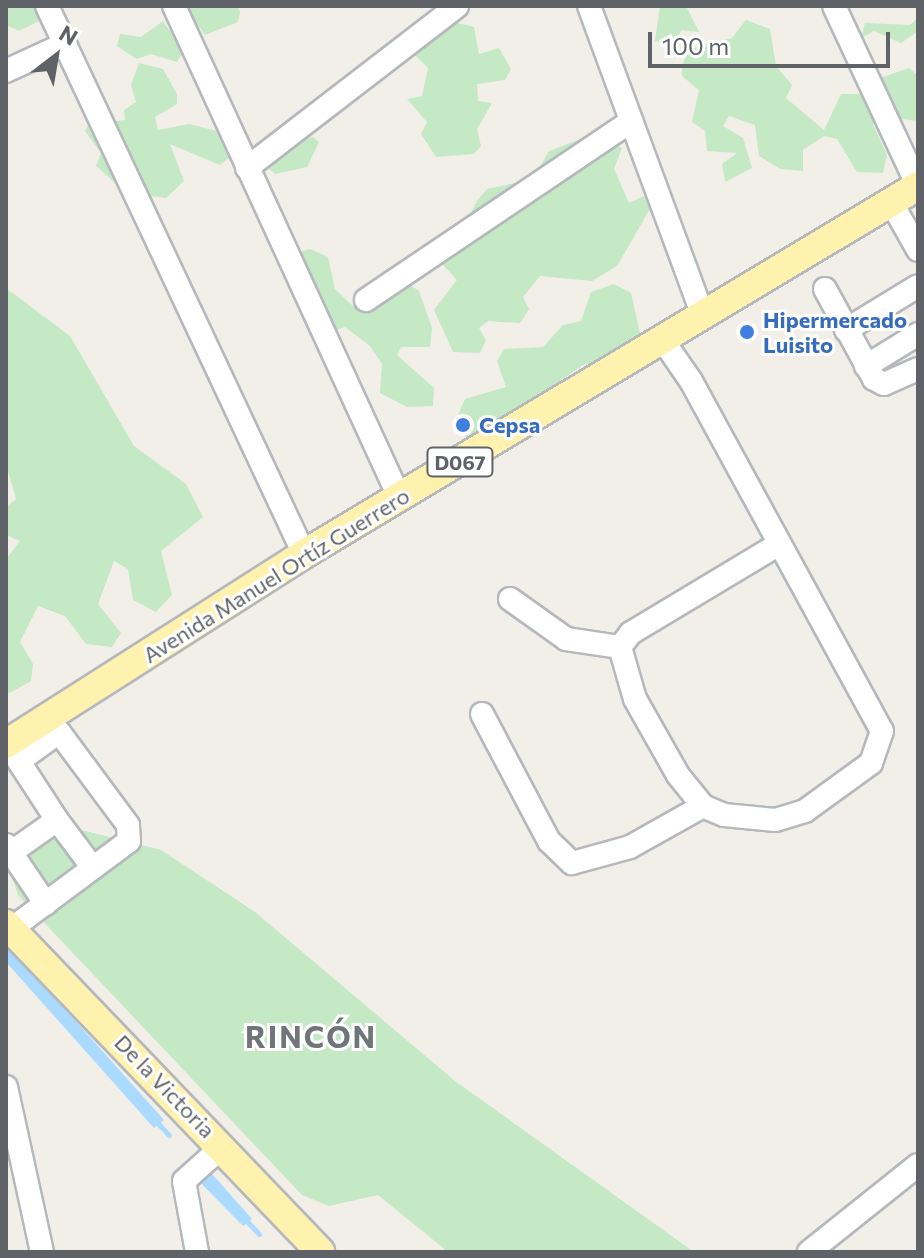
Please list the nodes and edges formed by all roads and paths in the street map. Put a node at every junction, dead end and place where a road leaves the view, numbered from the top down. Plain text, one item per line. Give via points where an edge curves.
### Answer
1 (47, 6) edge
2 (174, 6) edge
3 (457, 6) edge
4 (589, 6) edge
5 (834, 6) edge
6 (65, 44) junction
7 (6, 71) edge
8 (631, 121) junction
9 (247, 168) junction
10 (918, 186) edge
11 (891, 202) junction
12 (916, 241) edge
13 (918, 286) edge
14 (825, 289) dead end
15 (366, 300) dead end
16 (702, 313) junction
17 (846, 330) junction
18 (918, 334) edge
19 (662, 339) junction
20 (866, 366) junction
21 (918, 369) edge
22 (400, 499) junction
23 (779, 544) junction
24 (304, 554) junction
25 (510, 599) dead end
26 (620, 647) junction
27 (482, 714) dead end
28 (11, 750) edge
29 (703, 806) junction
30 (57, 820) junction
31 (7, 851) edge
32 (93, 868) junction
33 (46, 904) junction
34 (8, 927) edge
35 (6, 1087) edge
36 (223, 1146) junction
37 (918, 1165) edge
38 (815, 1250) edge
39 (42, 1252) edge
40 (197, 1252) edge
41 (320, 1252) edge

1 - 6 street
2 - 9 street
3 - 9 street
4 - 8 street
5 - 10 street
6 - 7 street
6 - 24 street
8 - 15 street
8 - 16 street
9 - 22 street
10 - 11 main road, Avenida Manuel Ortíz Guerrero / D067
11 - 12 street
11 - 16 main road, Avenida Manuel Ortíz Guerrero / D067
13 - 17 street
14 - 17 street
16 - 19 main road, Avenida Manuel Ortíz Guerrero / D067
17 - 20 street
18 - 20 street
19 - 22 main road, Avenida Manuel Ortíz Guerrero / D067
19 - 23 street
20 - 21 street via 884,384
22 - 24 main road, Avenida Manuel Ortíz Guerrero / D067
23 - 26 street via 631,633
23 - 29 street via 881,740 855,777 790,819 724,815
24 - 28 main road, Avenida Manuel Ortíz Guerrero / D067
25 - 26 street via 566,639
26 - 29 street via 658,742
27 - 29 street via 549,841 572,863 630,847
28 - 30 street
28 - 32 street via 59,732 128,825 129,841
30 - 31 street
30 - 32 street
31 - 33 street
32 - 33 street
33 - 34 street
34 - 36 main road, De la Victoria
35 - 39 street
36 - 40 street via 184,1181
36 - 41 main road, De la Victoria
37 - 38 street

